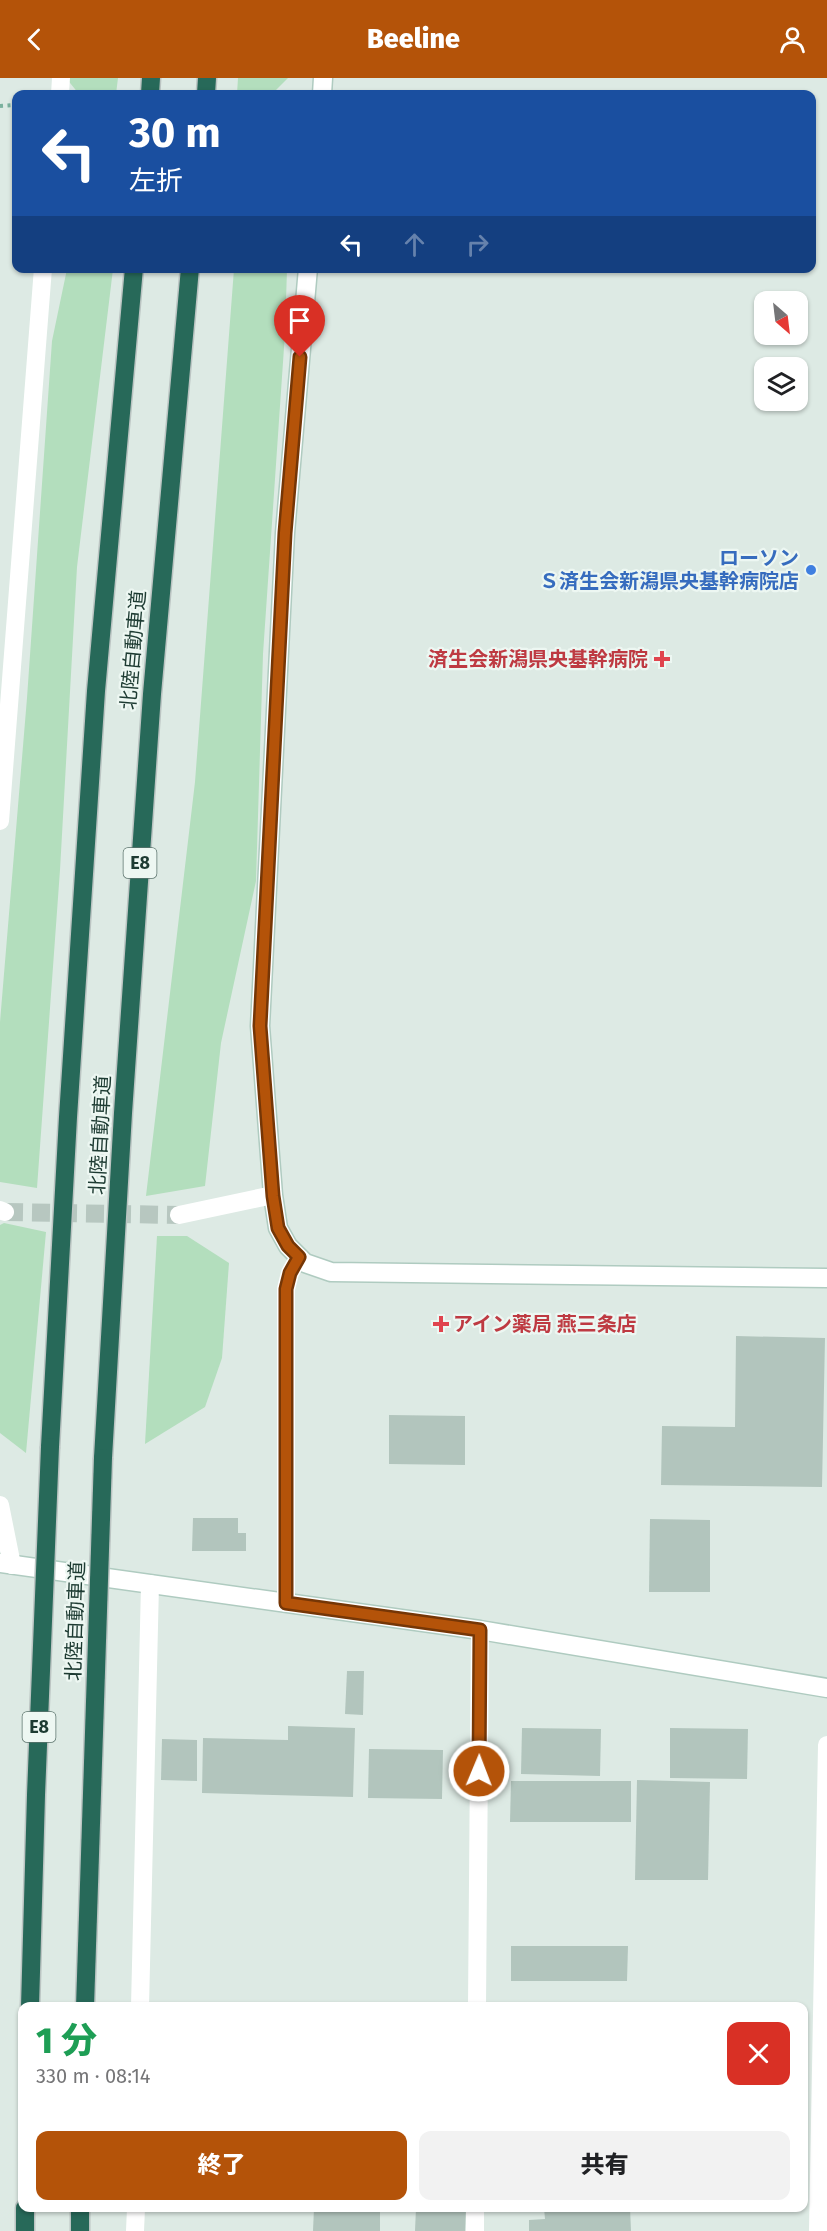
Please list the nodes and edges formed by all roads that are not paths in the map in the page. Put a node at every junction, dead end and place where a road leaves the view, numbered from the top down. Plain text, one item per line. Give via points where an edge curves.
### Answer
1 (44, 273) edge
2 (134, 273) edge
3 (190, 273) edge
4 (308, 273) edge
5 (0, 821) edge
6 (273, 1196) junction
7 (179, 1215) tunnel mouth
8 (299, 1257) junction
9 (827, 1278) edge
10 (0, 1505) edge
11 (6, 1564) edge
12 (150, 1584) junction
13 (286, 1603) junction
14 (480, 1630) junction
15 (827, 1688) edge
16 (827, 1745) edge
17 (30, 2002) edge
18 (85, 2002) edge
19 (140, 2002) edge
20 (477, 2002) edge
21 (824, 2004) edge
22 (25, 2212) edge
23 (80, 2212) edge
24 (135, 2212) edge
25 (475, 2212) edge
26 (25, 2231) edge
27 (80, 2231) edge
28 (135, 2231) edge
29 (475, 2231) edge
30 (818, 2231) edge

1 - 5 street
2 - 17 highway, 北陸自動車道 / E8, bridge via 96,703 68,1117 50,1447
3 - 18 highway, 北陸自動車道 / E8, bridge via 152,694 124,1101 104,1458
4 - 6 street via 285,533 260,1026
6 - 7 street
6 - 8 street via 278,1228
8 - 9 street via 331,1272
8 - 13 street via 286,1289
10 - 11 street
11 - 12 street
12 - 13 street
12 - 19 street
13 - 14 street
14 - 15 street
14 - 20 street
16 - 21 street
21 - 30 street
22 - 26 highway
23 - 27 highway
24 - 28 street
25 - 29 street

